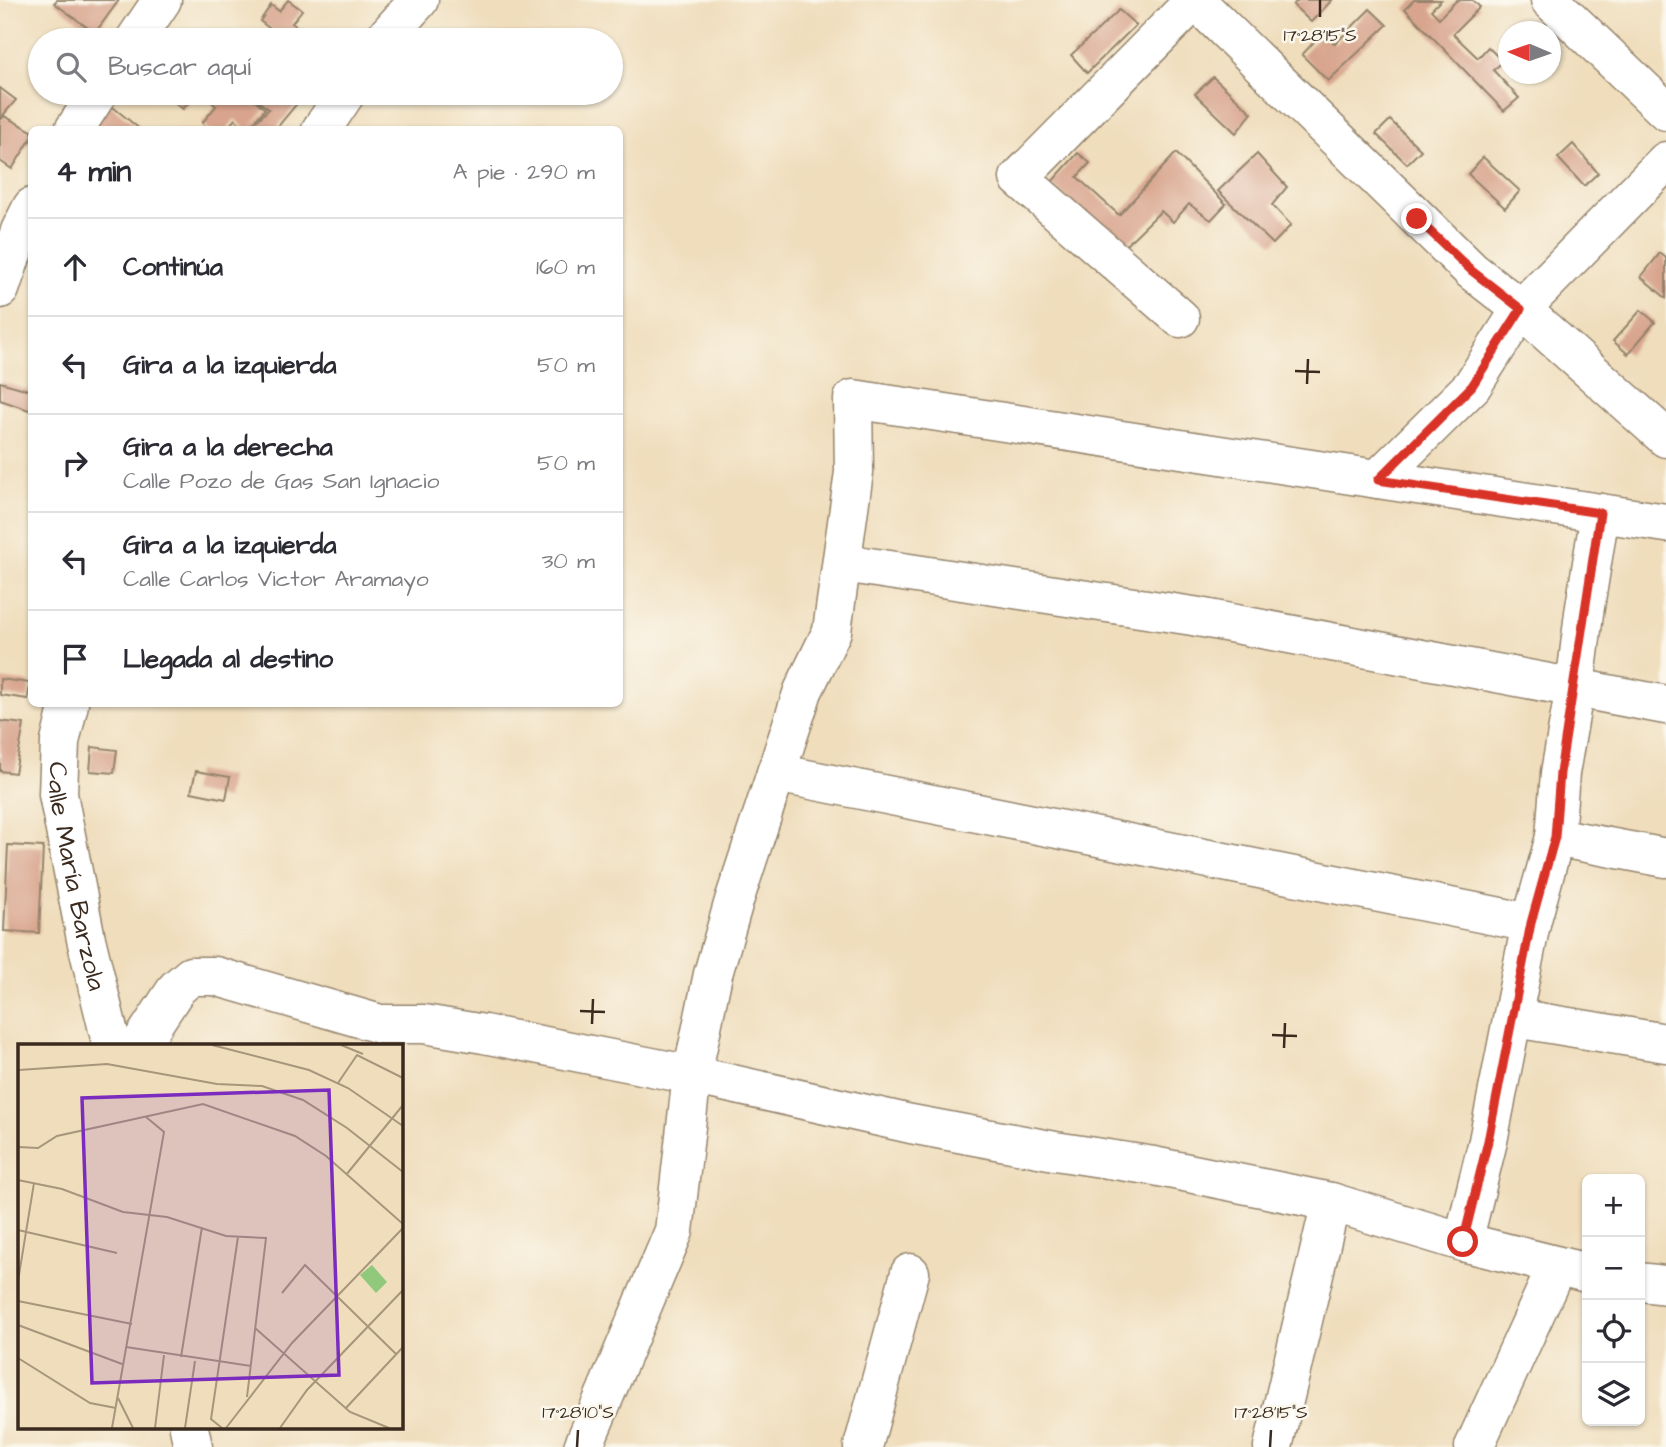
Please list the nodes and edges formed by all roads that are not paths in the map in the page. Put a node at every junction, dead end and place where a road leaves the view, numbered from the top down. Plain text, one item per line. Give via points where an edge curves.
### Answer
1 (162, 0) edge
2 (419, 0) edge
3 (1195, 0) edge
4 (1550, 0) edge
5 (143, 28) edge
6 (394, 28) edge
7 (91, 105) edge
8 (338, 105) edge
9 (1666, 111) edge
10 (77, 126) edge
11 (324, 126) edge
12 (1666, 161) edge
13 (28, 215) edge
14 (0, 289) edge
15 (1521, 309) junction
16 (1180, 318) dead end
17 (1666, 438) edge
18 (1378, 480) junction
19 (1600, 513) junction
20 (1666, 523) edge
21 (843, 563) junction
22 (1575, 687) junction
23 (1666, 705) edge
24 (68, 707) edge
25 (776, 773) junction
26 (1555, 837) junction
27 (1666, 858) edge
28 (1531, 923) junction
29 (1514, 1018) junction
30 (1666, 1043) edge
31 (112, 1044) edge
32 (140, 1044) edge
33 (692, 1075) junction
34 (1331, 1202) junction
35 (1463, 1242) junction
36 (1572, 1270) edge
37 (910, 1273) dead end
38 (1645, 1283) edge
39 (1666, 1285) edge
40 (583, 1447) edge
41 (863, 1447) edge
42 (1273, 1447) edge
43 (1474, 1447) edge

1 - 5 street
2 - 6 street
3 - 15 street via 1472,271
3 - 16 street via 1019,178
4 - 9 street
7 - 10 street
8 - 11 street
12 - 15 street
13 - 14 street
15 - 17 street
15 - 18 street via 1472,386
18 - 19 street
18 - 21 street via 852,399 854,472
19 - 20 street
19 - 22 street
21 - 22 street via 1193,616
21 - 25 street via 832,631 803,691
22 - 23 street
22 - 26 street via 1560,773
24 - 31 street, Calle María Barzola via 60,742 58,794
25 - 28 street
25 - 33 street via 713,974
26 - 27 street
26 - 28 street
28 - 29 street
29 - 30 street
29 - 35 street
32 - 33 street via 177,988 191,976 215,976 380,1024 424,1024
33 - 34 street via 911,1124
33 - 40 street via 674,1231
34 - 35 street
34 - 42 street
35 - 36 street
36 - 43 street
37 - 41 street
38 - 39 street

